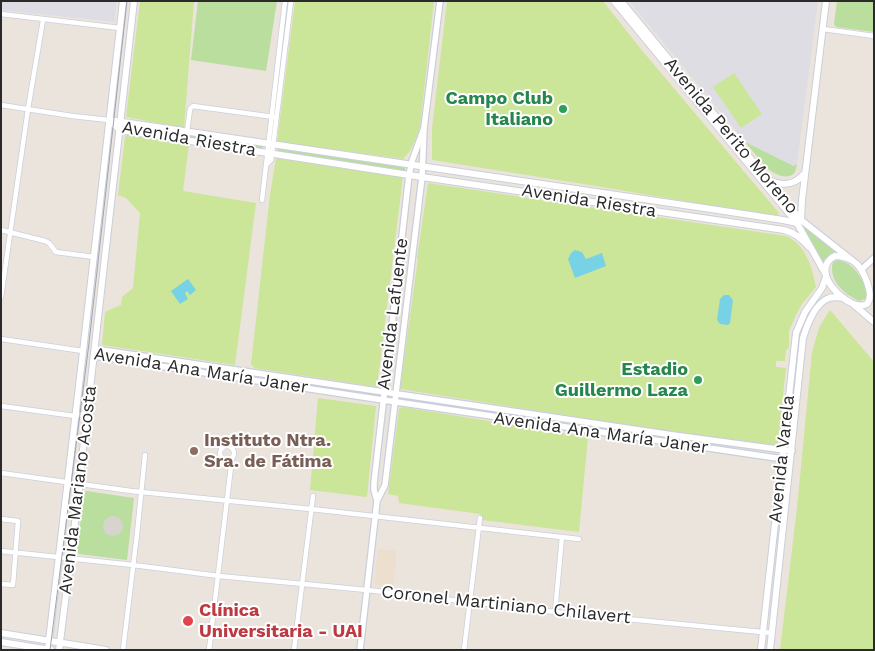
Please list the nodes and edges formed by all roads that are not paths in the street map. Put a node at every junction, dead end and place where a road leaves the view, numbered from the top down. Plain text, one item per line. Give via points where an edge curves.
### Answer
1 (122, 1) edge
2 (134, 1) edge
3 (285, 1) edge
4 (291, 1) edge
5 (440, 1) edge
6 (614, 1) edge
7 (621, 1) edge
8 (826, 1) edge
9 (1, 14) edge
10 (43, 20) junction
11 (120, 28) junction
12 (823, 29) junction
13 (874, 36) edge
14 (1, 104) edge
15 (28, 109) junction
16 (271, 117) junction
17 (278, 118) junction
18 (109, 120) junction
19 (120, 122) junction
20 (424, 128) junction
21 (120, 130) junction
22 (184, 131) junction
23 (180, 139) junction
24 (271, 145) junction
25 (270, 153) junction
26 (410, 165) junction
27 (422, 167) junction
28 (805, 173) junction
29 (409, 175) junction
30 (422, 177) junction
31 (767, 180) junction
32 (262, 200) dead end
33 (711, 209) junction
34 (787, 212) junction
35 (710, 219) junction
36 (783, 220) junction
37 (799, 222) junction
38 (1, 230) edge
39 (11, 232) junction
40 (810, 247) junction
41 (94, 257) junction
42 (874, 258) edge
43 (853, 261) junction
44 (862, 269) junction
45 (826, 275) junction
46 (872, 286) edge
47 (1, 297) edge
48 (844, 298) junction
49 (850, 302) junction
50 (874, 322) edge
51 (1, 339) edge
52 (83, 351) junction
53 (94, 353) junction
54 (152, 357) junction
55 (151, 365) junction
56 (242, 371) junction
57 (240, 378) junction
58 (384, 392) junction
59 (396, 393) junction
60 (383, 400) junction
61 (395, 402) junction
62 (1, 406) edge
63 (88, 410) junction
64 (75, 416) junction
65 (648, 431) junction
66 (644, 439) junction
67 (782, 450) junction
68 (792, 451) junction
69 (145, 455) dead end
70 (232, 458) dead end
71 (782, 460) junction
72 (790, 460) junction
73 (1, 473) edge
74 (67, 482) junction
75 (78, 484) junction
76 (141, 491) junction
77 (313, 496) dead end
78 (227, 500) junction
79 (377, 502) junction
80 (311, 509) junction
81 (376, 516) junction
82 (480, 518) dead end
83 (1, 519) edge
84 (479, 528) junction
85 (562, 537) junction
86 (579, 539) dead end
87 (1, 551) edge
88 (15, 553) junction
89 (771, 555) junction
90 (780, 556) junction
91 (58, 558) junction
92 (70, 558) junction
93 (133, 565) junction
94 (218, 576) junction
95 (1, 584) edge
96 (303, 584) junction
97 (367, 590) junction
98 (469, 602) junction
99 (554, 612) junction
100 (763, 632) junction
101 (1, 633) edge
102 (772, 633) junction
103 (49, 641) junction
104 (1, 642) edge
105 (60, 642) junction
106 (49, 650) edge
107 (59, 650) edge
108 (106, 650) edge
109 (123, 650) edge
110 (209, 650) edge
111 (294, 650) edge
112 (360, 650) edge
113 (464, 650) edge
114 (761, 650) edge
115 (770, 650) edge

1 - 11 main road, Avenida Mariano Acosta
2 - 19 main road, Avenida Mariano Acosta
3 - 16 street
4 - 17 street
5 - 20 street, Avenida Lafuente
6 - 34 main road, Avenida Perito Moreno
7 - 31 main road, Avenida Perito Moreno
8 - 12 main road
9 - 10 street
10 - 11 street
10 - 15 street
11 - 18 main road, Avenida Mariano Acosta
12 - 13 street
12 - 28 main road
14 - 15 street
15 - 18 street
15 - 39 street
16 - 17 street
16 - 22 street via 193,106
16 - 24 street
17 - 24 street
18 - 19 main road, Avenida Riestra
18 - 21 main road, Avenida Riestra
18 - 41 main road, Avenida Mariano Acosta
19 - 21 main road, Avenida Mariano Acosta
19 - 22 main road, Avenida Riestra
20 - 26 street, Avenida Lafuente
20 - 27 street, Avenida Lafuente
21 - 23 main road, Avenida Riestra
21 - 53 main road, Avenida Mariano Acosta
22 - 23 main road
22 - 24 main road, Avenida Riestra
23 - 25 main road, Avenida Riestra
24 - 25 street
24 - 26 main road, Avenida Riestra
25 - 29 main road, Avenida Riestra
25 - 32 street
26 - 27 main road, Avenida Riestra
26 - 29 street, Avenida Lafuente
27 - 30 street, Avenida Lafuente
27 - 33 main road, Avenida Riestra
28 - 31 main road via 788,184
28 - 37 main road
29 - 30 main road, Avenida Riestra
29 - 58 street, Avenida Lafuente
30 - 35 main road, Avenida Riestra
30 - 59 street, Avenida Lafuente
31 - 37 main road, Avenida Perito Moreno
33 - 35 main road
33 - 36 main road, Avenida Riestra
34 - 36 main road
34 - 37 main road, Avenida Perito Moreno
35 - 40 main road, Avenida Riestra via 789,231
36 - 37 main road, Avenida Riestra
37 - 40 main road, Avenida Perito Moreno
37 - 43 main road, Avenida Perito Moreno
38 - 39 street
39 - 41 street via 49,243 56,252
39 - 47 street
40 - 45 main road, Avenida Perito Moreno
41 - 52 main road, Avenida Mariano Acosta
42 - 44 street
43 - 44 main road
43 - 45 main road via 842,256 832,257 827,263
44 - 46 main road
45 - 48 main road
45 - 67 main road, Avenida Varela via 796,333
46 - 49 main road via 868,303
48 - 49 main road
48 - 68 main road, Avenida Varela via 827,299 809,322 804,338
49 - 50 main road
51 - 52 street
52 - 53 main road, Avenida Ana María Janer
52 - 64 main road, Avenida Mariano Acosta
53 - 54 street, Avenida Ana María Janer
53 - 55 street, Avenida Ana María Janer
53 - 63 main road, Avenida Mariano Acosta
54 - 55 street
54 - 56 street, Avenida Ana María Janer
55 - 57 street, Avenida Ana María Janer
56 - 57 street
56 - 58 street, Avenida Ana María Janer
57 - 60 street, Avenida Ana María Janer
58 - 59 street, Avenida Ana María Janer
58 - 60 street, Avenida Lafuente
59 - 61 street, Avenida Lafuente
59 - 65 street, Avenida Ana María Janer
60 - 61 street, Avenida Ana María Janer
60 - 79 street, Avenida Lafuente via 374,483
61 - 66 street, Avenida Ana María Janer
61 - 79 street, Avenida Lafuente via 385,485
62 - 64 street
63 - 64 street
63 - 75 main road, Avenida Mariano Acosta
64 - 74 main road, Avenida Mariano Acosta
65 - 66 street
65 - 67 street, Avenida Ana María Janer
66 - 71 street, Avenida Ana María Janer
67 - 68 street, Avenida Ana María Janer
67 - 71 main road, Avenida Varela
68 - 72 main road, Avenida Varela
69 - 76 street
70 - 78 street
71 - 72 street, Avenida Ana María Janer
71 - 89 main road, Avenida Varela
72 - 90 main road, Avenida Varela
73 - 74 street
74 - 75 street
74 - 91 main road, Avenida Mariano Acosta
75 - 76 street
75 - 92 main road, Avenida Mariano Acosta
76 - 78 street
76 - 93 street
77 - 80 street
78 - 80 street
78 - 94 street
79 - 81 street, Avenida Lafuente
80 - 81 street
80 - 96 street
81 - 84 street
81 - 97 street, Avenida Lafuente
82 - 84 street
83 - 88 street via 18,521
84 - 85 street
84 - 98 street
85 - 86 street
85 - 99 street
87 - 88 street, Coronel Martiniano Chilavert
88 - 91 street, Coronel Martiniano Chilavert
88 - 95 street via 13,586
89 - 90 main road
89 - 100 main road, Avenida Varela
90 - 102 main road, Avenida Varela
91 - 92 street, Coronel Martiniano Chilavert
91 - 103 main road, Avenida Mariano Acosta
92 - 93 street, Coronel Martiniano Chilavert
92 - 105 main road, Avenida Mariano Acosta
93 - 94 street, Coronel Martiniano Chilavert
93 - 109 street
94 - 96 street, Coronel Martiniano Chilavert
94 - 110 street
96 - 97 street, Coronel Martiniano Chilavert
96 - 111 street
97 - 98 street, Coronel Martiniano Chilavert
97 - 112 street, Avenida Lafuente
98 - 99 street, Coronel Martiniano Chilavert
98 - 113 street
99 - 100 street, Coronel Martiniano Chilavert
100 - 102 street, Coronel Martiniano Chilavert
100 - 114 main road, Avenida Varela
101 - 103 main road
102 - 115 main road, Avenida Varela
103 - 105 main road
103 - 106 main road, Avenida Mariano Acosta
104 - 106 main road
105 - 107 main road, Avenida Mariano Acosta
105 - 108 main road

